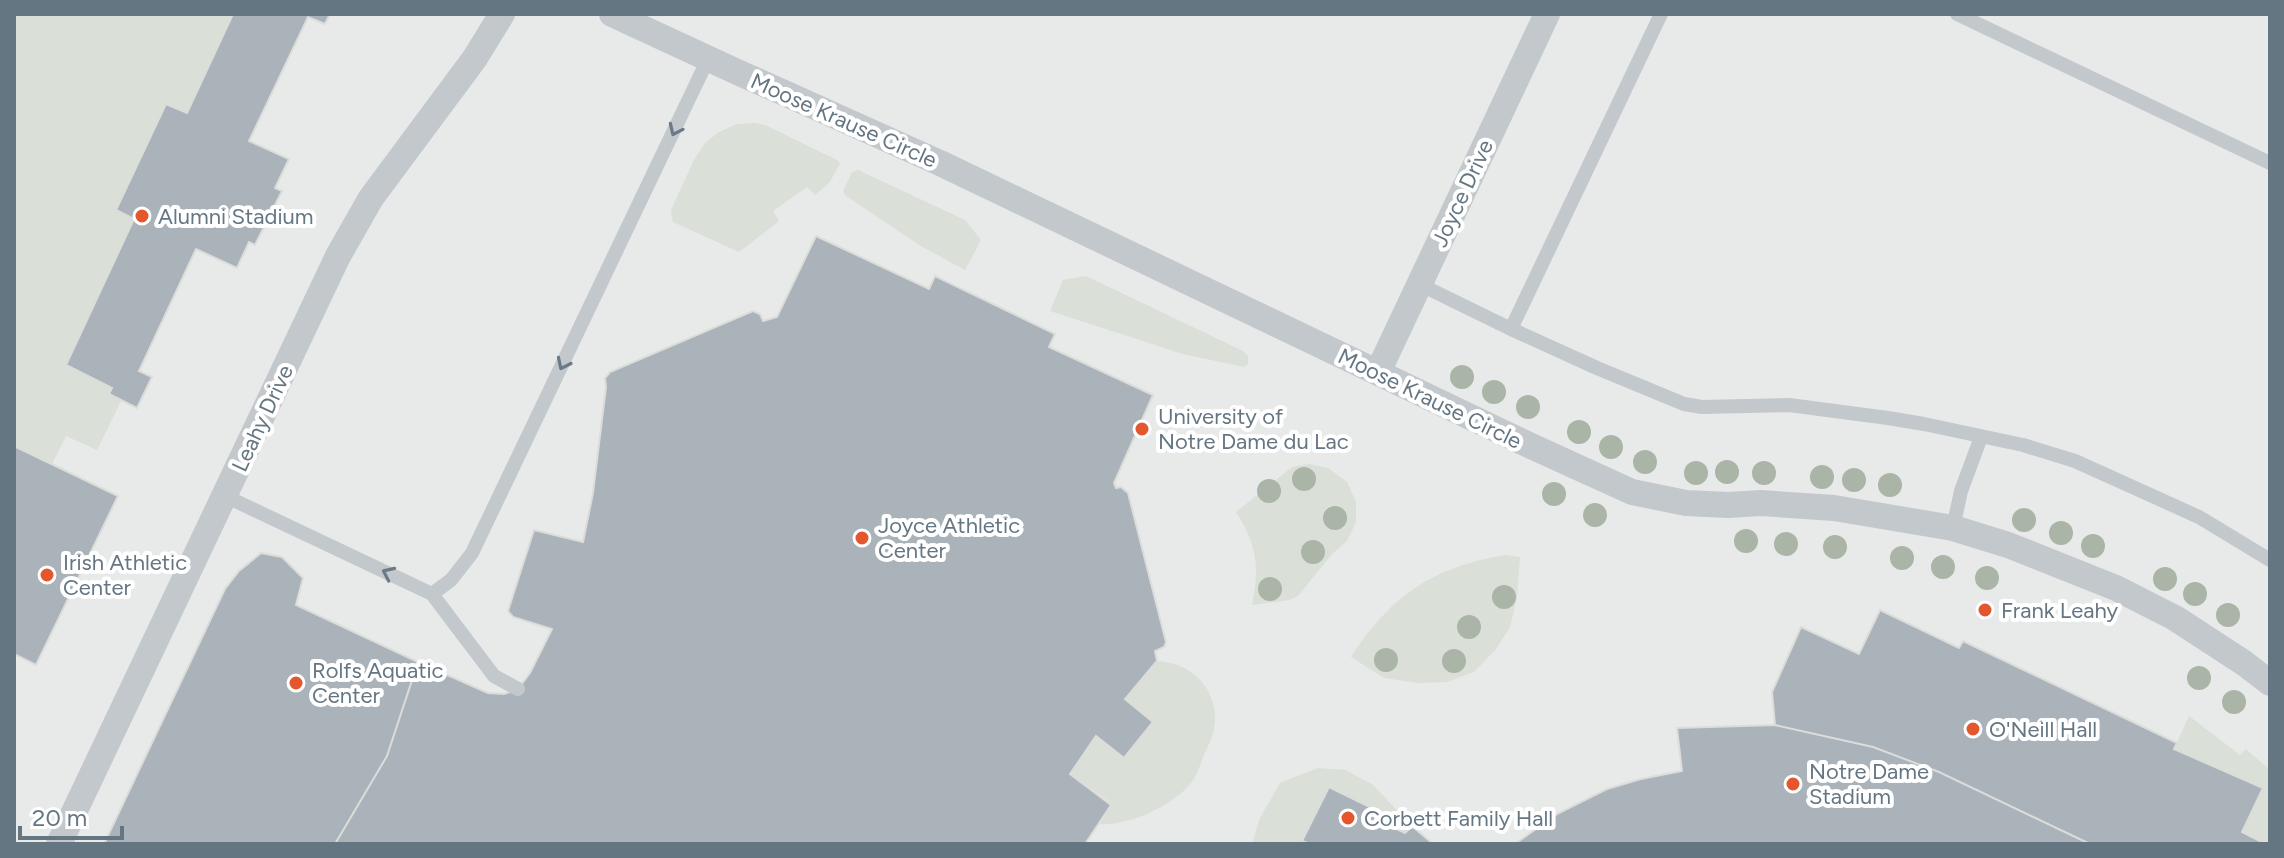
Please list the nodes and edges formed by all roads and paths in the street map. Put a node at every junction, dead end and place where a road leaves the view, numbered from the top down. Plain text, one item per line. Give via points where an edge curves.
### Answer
1 (502, 14) edge
2 (612, 14) edge
3 (1547, 14) edge
4 (1661, 14) edge
5 (1957, 14) edge
6 (708, 59) junction
7 (2270, 163) edge
8 (1419, 284) junction
9 (1511, 329) junction
10 (1378, 372) junction
11 (1981, 437) junction
12 (225, 496) junction
13 (1953, 528) junction
14 (2270, 560) edge
15 (432, 594) junction
16 (2270, 683) edge
17 (518, 689) dead end
18 (59, 844) edge

1 - 12 street, Leahy Drive via 371,198 338,256
2 - 6 street, Moose Krause Circle
3 - 8 street, Joyce Drive
4 - 9 lane
5 - 7 lane
6 - 10 street, Moose Krause Circle
6 -> 15 lane via 472,553
8 - 9 lane
8 - 10 street, Joyce Drive
9 - 11 lane via 1684,404 1789,405
10 - 13 street, Moose Krause Circle via 1632,492 1686,503 1834,508
11 - 13 lane
11 - 14 lane via 2075,461 2199,517
15 -> 12 lane
12 - 18 street, Leahy Drive
13 - 16 street, Moose Krause Circle via 2116,588 2175,618
15 - 17 lane via 494,676

